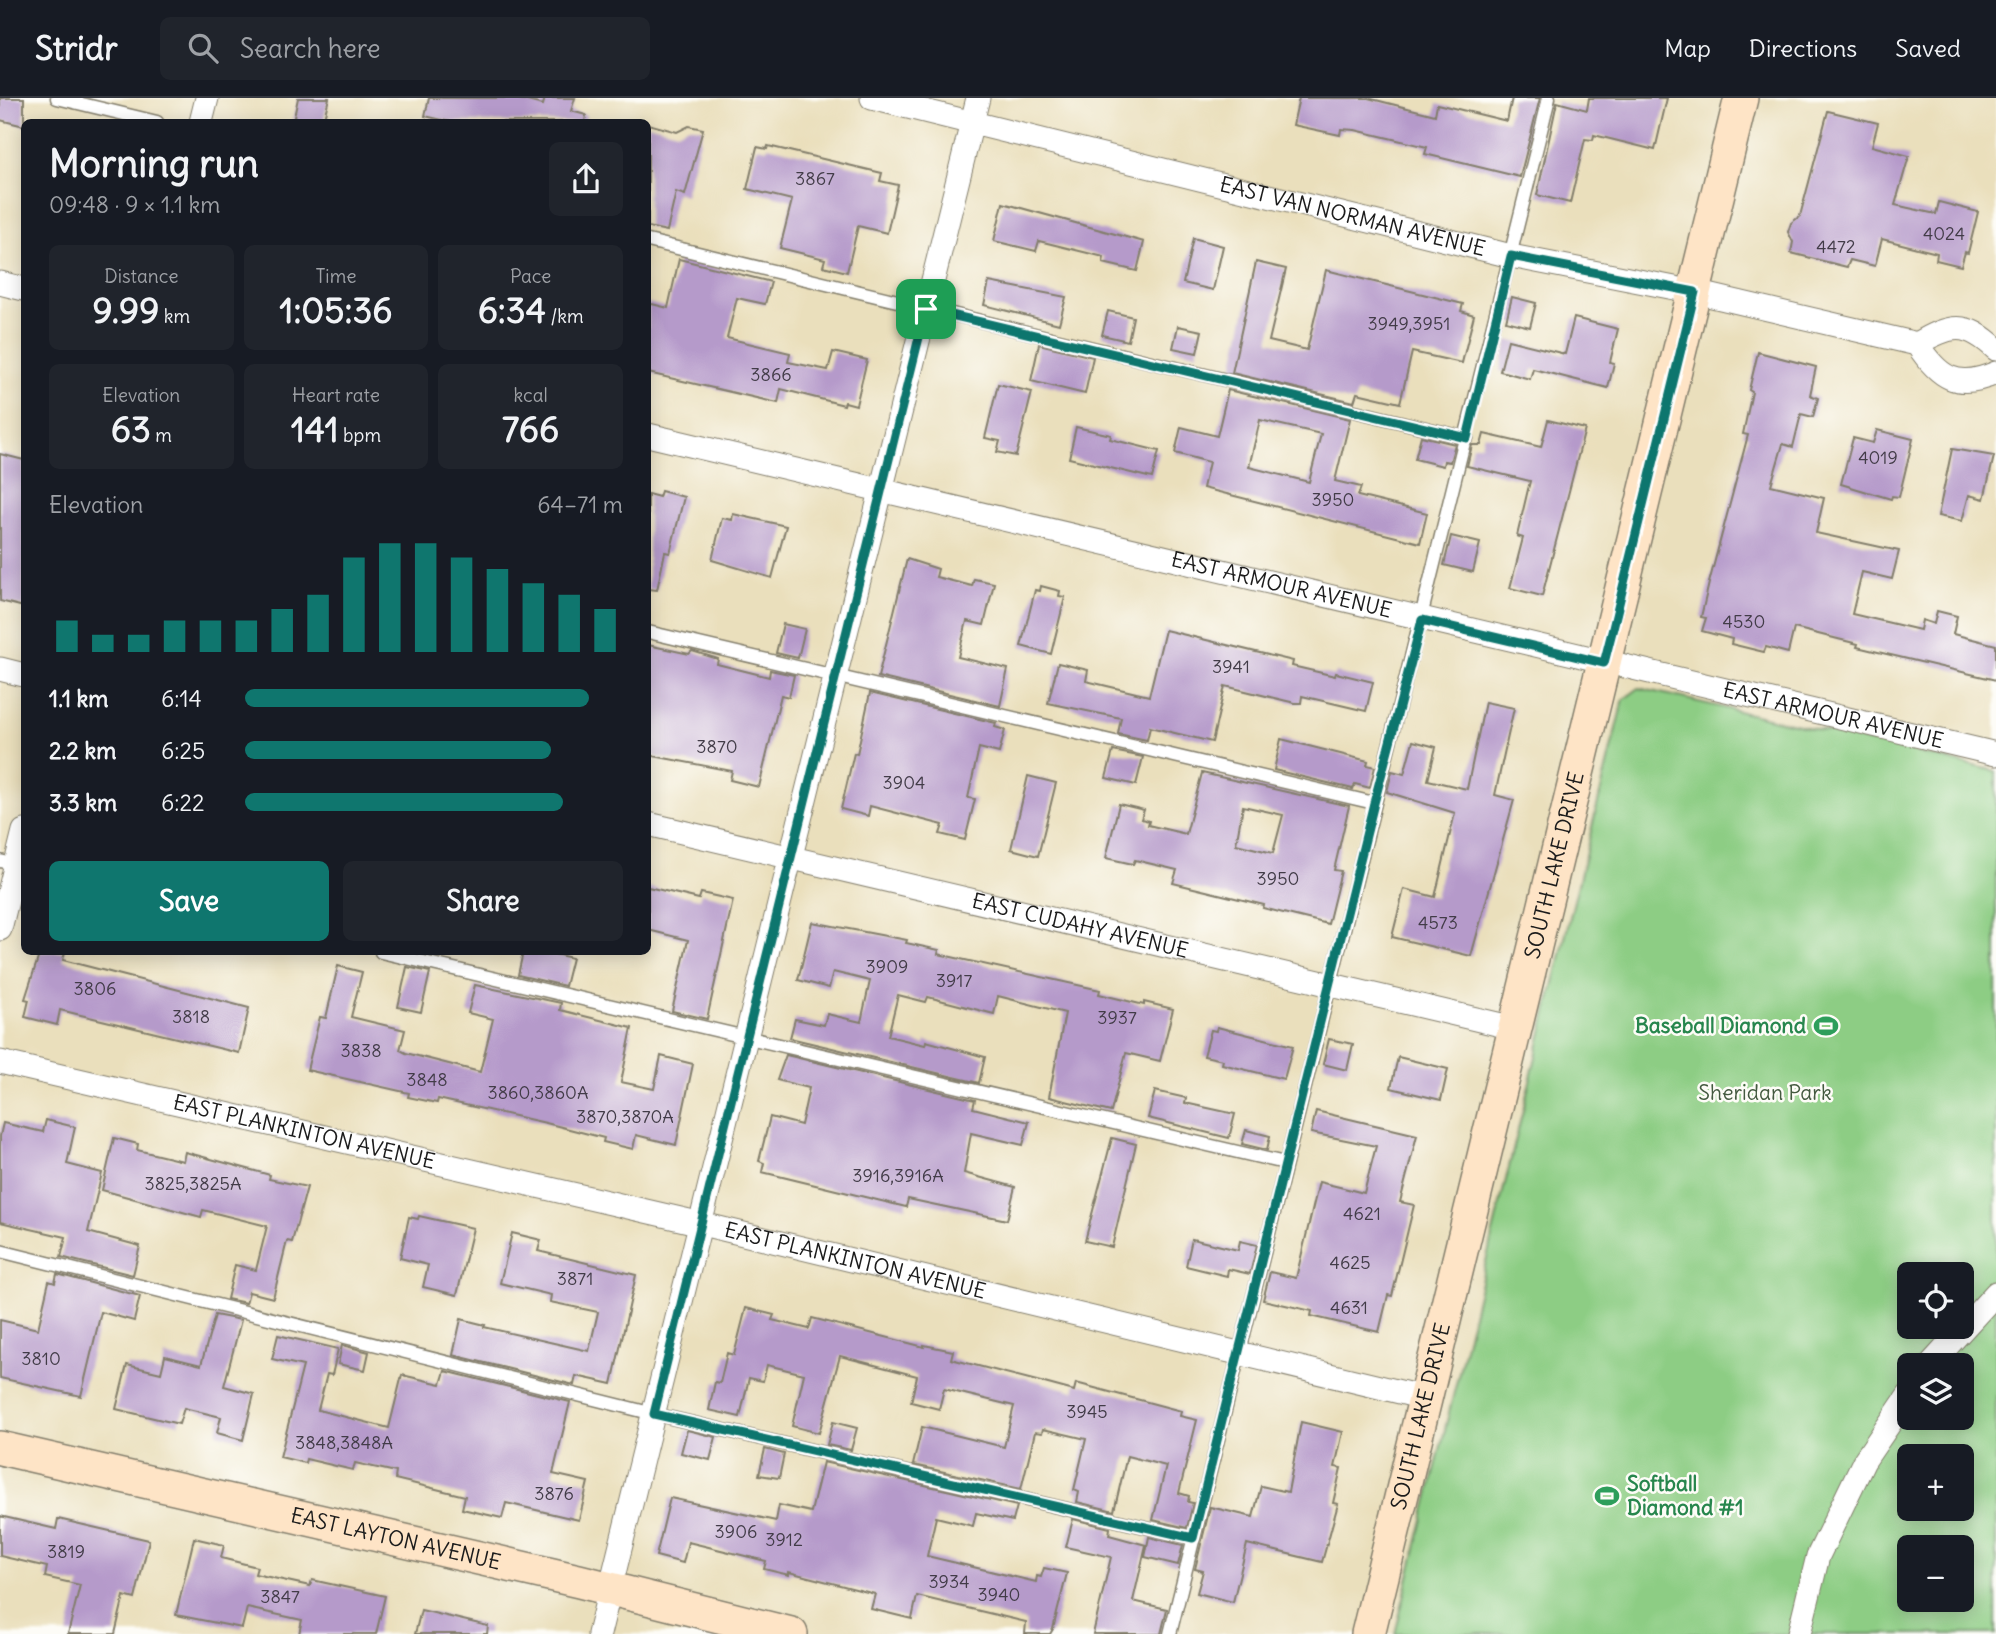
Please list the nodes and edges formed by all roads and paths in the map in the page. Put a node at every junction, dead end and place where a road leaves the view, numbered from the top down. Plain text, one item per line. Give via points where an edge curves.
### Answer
1 (57, 98) edge
2 (207, 98) edge
3 (872, 98) edge
4 (978, 98) edge
5 (1549, 98) edge
6 (1741, 98) edge
7 (144, 119) edge
8 (202, 119) edge
9 (971, 122) junction
10 (651, 242) edge
11 (1511, 256) junction
12 (0, 283) edge
13 (21, 288) edge
14 (1695, 292) junction
15 (926, 309) junction
16 (1917, 344) junction
17 (1996, 349) edge
18 (1996, 373) edge
19 (651, 436) edge
20 (1467, 438) junction
21 (882, 490) junction
22 (1422, 620) junction
23 (651, 633) edge
24 (1604, 663) junction
25 (0, 669) edge
26 (21, 674) edge
27 (835, 677) junction
28 (1996, 754) edge
29 (1374, 803) junction
30 (651, 825) edge
31 (21, 840) edge
32 (790, 859) junction
33 (13, 864) edge
34 (0, 929) edge
35 (394, 955) edge
36 (1329, 985) junction
37 (1514, 1028) junction
38 (747, 1039) junction
39 (0, 1062) edge
40 (1285, 1163) junction
41 (702, 1224) junction
42 (0, 1251) edge
43 (1996, 1293) edge
44 (1239, 1353) junction
45 (1941, 1353) edge
46 (1425, 1398) junction
47 (1897, 1413) edge
48 (654, 1414) junction
49 (0, 1448) edge
50 (1193, 1538) junction
51 (610, 1588) junction
52 (599, 1634) edge
53 (791, 1634) edge
54 (1170, 1634) edge
55 (1368, 1634) edge
56 (1799, 1634) edge

1 - 7 lane
2 - 8 street
3 - 9 street, EAST VAN NORMAN AVENUE
4 - 9 street
5 - 11 lane
6 - 14 main road, SOUTH LAKE DRIVE
9 - 11 street, EAST VAN NORMAN AVENUE
9 - 15 street
10 - 15 lane
11 - 14 street, EAST VAN NORMAN AVENUE
11 - 20 lane
12 - 13 street
14 - 16 street, EAST VAN NORMAN AVENUE
14 - 24 main road, SOUTH LAKE DRIVE
15 - 20 lane
15 - 21 street
16 - 17 street via 1950,327 1968,329
16 - 18 street via 1931,365 1949,379 1970,381
19 - 21 street, EAST ARMOUR AVENUE
20 - 22 lane
21 - 22 street, EAST ARMOUR AVENUE
21 - 27 street
22 - 24 street, EAST ARMOUR AVENUE
22 - 29 lane
23 - 27 lane
24 - 28 street, EAST ARMOUR AVENUE
24 - 37 main road, SOUTH LAKE DRIVE
25 - 26 street
27 - 29 lane
27 - 32 street
29 - 36 lane
30 - 32 street, EAST CUDAHY AVENUE
31 - 33 street
32 - 36 street, EAST CUDAHY AVENUE
32 - 38 street
33 - 34 street
35 - 38 lane
36 - 37 street, EAST CUDAHY AVENUE
36 - 40 lane
37 - 46 main road, SOUTH LAKE DRIVE
38 - 40 lane
38 - 41 street
39 - 41 street, EAST PLANKINTON AVENUE
40 - 44 lane
41 - 44 street, EAST PLANKINTON AVENUE
41 - 48 street
42 - 48 lane
43 - 45 street
44 - 46 street, EAST PLANKINTON AVENUE
44 - 50 lane
46 - 55 main road, SOUTH LAKE DRIVE
47 - 56 street via 1864,1461 1818,1556
48 - 50 lane
48 - 51 street
49 - 51 main road, EAST LAYTON AVENUE
50 - 54 lane
51 - 52 street
51 - 53 main road, EAST LAYTON AVENUE

